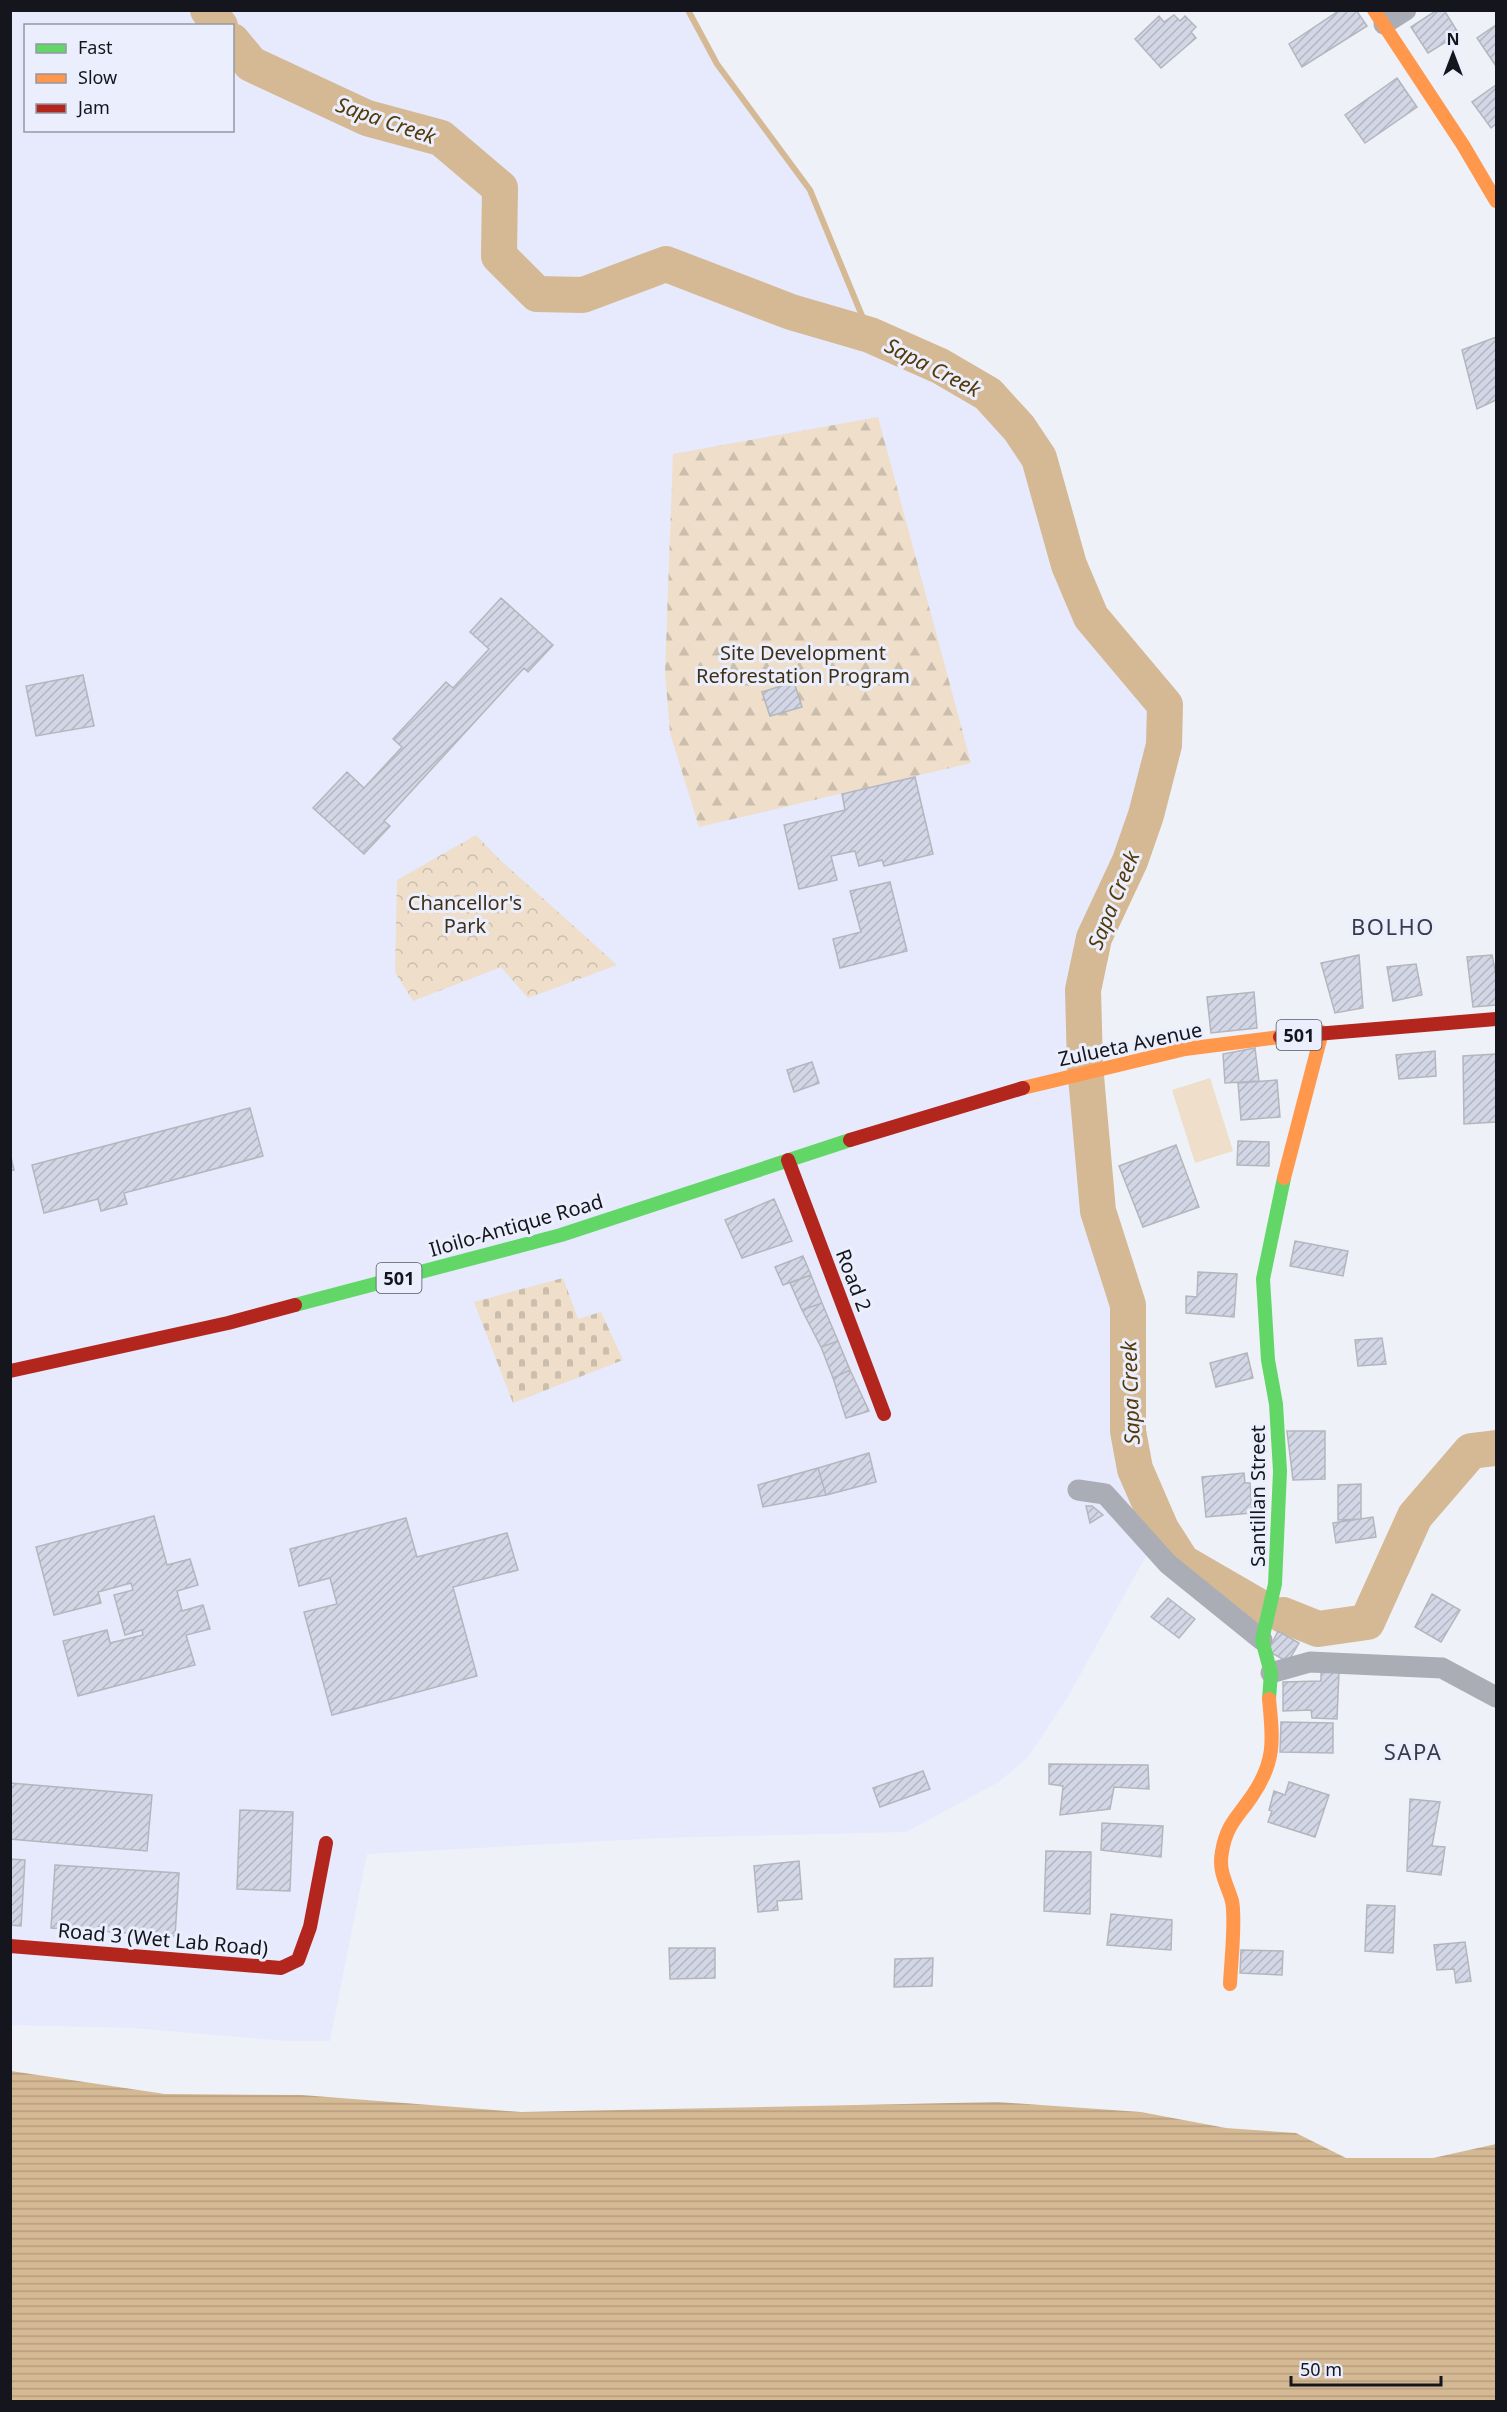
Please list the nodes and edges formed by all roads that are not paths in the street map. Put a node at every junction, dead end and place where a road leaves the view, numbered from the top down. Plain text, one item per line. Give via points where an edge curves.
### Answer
1 (1406, 10) edge
2 (1379, 17) edge
3 (1497, 201) edge
4 (1497, 1019) edge
5 (1322, 1032) junction
6 (785, 1161) junction
7 (10, 1371) edge
8 (884, 1414) dead end
9 (1078, 1490) dead end
10 (1262, 1640) junction
11 (1271, 1673) junction
12 (1497, 1697) edge
13 (326, 1843) dead end
14 (10, 1946) edge
15 (1230, 1984) dead end

1 - 2 street
2 - 3 street
4 - 5 street, Zulueta Avenue / 501
5 - 6 street, Zulueta Avenue / 501 via 1185,1049 1051,1080
5 - 10 street, Santillan Street via 1263,1279 1280,1471 1275,1584
6 - 7 street, Iloilo-Antique Road / 501 via 561,1235 228,1323
6 - 8 street, Road 2
9 - 10 street via 1105,1494 1168,1564
10 - 11 street, Santillan Street
11 - 12 street via 1310,1662 1442,1668
11 - 15 street, Santillan Street via 1269,1700 1274,1738 1267,1768 1252,1796 1228,1826 1221,1854 1222,1877 1232,1902
13 - 14 street, Road 3 (Wet Lab Road) via 310,1927 298,1960 282,1968

